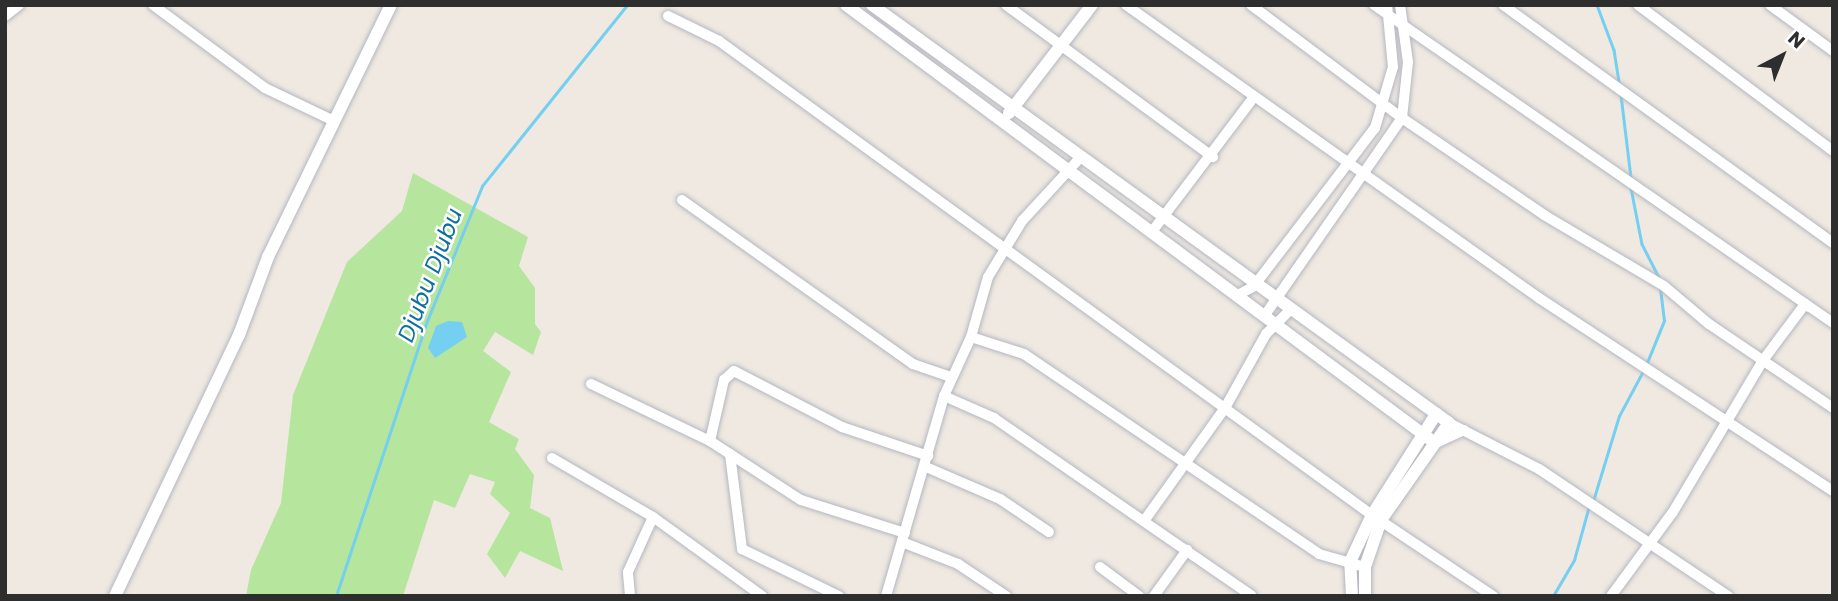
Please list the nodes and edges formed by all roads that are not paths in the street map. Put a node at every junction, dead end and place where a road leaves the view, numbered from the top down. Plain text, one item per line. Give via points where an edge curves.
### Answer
1 (19, 5) edge
2 (153, 5) edge
3 (391, 5) edge
4 (846, 5) edge
5 (872, 5) edge
6 (1006, 5) edge
7 (1091, 5) edge
8 (1126, 5) edge
9 (1251, 5) edge
10 (1374, 5) edge
11 (1400, 5) edge
12 (1503, 5) edge
13 (1638, 5) edge
14 (1770, 5) edge
15 (1388, 11) edge
16 (5, 16) edge
17 (668, 16) dead end
18 (1405, 31) junction
19 (1061, 45) junction
20 (1833, 51) edge
21 (1254, 97) junction
22 (1385, 104) junction
23 (1012, 109) junction
24 (1402, 118) junction
25 (334, 121) junction
26 (1003, 121) junction
27 (1833, 151) edge
28 (1213, 157) junction
29 (1079, 159) junction
30 (1348, 163) junction
31 (1068, 172) junction
32 (1366, 176) junction
33 (682, 200) dead end
34 (1163, 219) junction
35 (1152, 233) junction
36 (1833, 243) edge
37 (1005, 250) junction
38 (1254, 286) junction
39 (1238, 295) junction
40 (1276, 300) junction
41 (1805, 304) junction
42 (1290, 310) junction
43 (1270, 320) junction
44 (1833, 323) edge
45 (971, 337) junction
46 (1764, 359) junction
47 (951, 377) junction
48 (591, 384) dead end
49 (944, 396) junction
50 (1225, 408) junction
51 (1833, 408) edge
52 (1436, 414) junction
53 (1727, 419) junction
54 (1449, 423) junction
55 (1464, 430) junction
56 (1420, 434) junction
57 (710, 441) junction
58 (1435, 443) junction
59 (730, 454) junction
60 (552, 458) dead end
61 (927, 461) junction
62 (1186, 463) junction
63 (1833, 491) edge
64 (653, 517) junction
65 (1377, 517) junction
66 (1144, 522) junction
67 (1049, 532) dead end
68 (904, 538) junction
69 (1650, 544) junction
70 (1187, 550) junction
71 (1350, 562) junction
72 (1365, 567) junction
73 (1100, 568) dead end
74 (115, 596) edge
75 (630, 596) edge
76 (762, 596) edge
77 (839, 596) edge
78 (886, 596) edge
79 (1006, 596) edge
80 (1139, 596) edge
81 (1154, 596) edge
82 (1252, 596) edge
83 (1352, 596) edge
84 (1365, 596) edge
85 (1493, 596) edge
86 (1611, 596) edge
87 (1728, 596) edge

1 - 16 street
2 - 25 street via 265,88
3 - 25 street
4 - 26 street
5 - 23 street
6 - 19 street
7 - 19 street
8 - 21 street
9 - 22 street
10 - 15 street
11 - 18 street
12 - 36 street
13 - 27 street
14 - 20 street
15 - 18 street
15 - 22 street via 1394,67
17 - 37 street via 719,41 999,239
18 - 24 street via 1408,100
18 - 41 street
19 - 23 street
19 - 28 street
21 - 28 street
21 - 30 street
22 - 24 street
22 - 30 street
23 - 26 street
23 - 29 street
24 - 32 street
24 - 46 street via 1544,215 1660,284 1709,324
25 - 74 street
26 - 31 street
28 - 34 street
29 - 31 street
29 - 34 street
30 - 32 street
30 - 38 street
31 - 35 street
31 - 37 street via 1040,197
32 - 40 street
32 - 53 street
33 - 47 street via 914,364
34 - 35 street
34 - 38 street
35 - 39 street
37 - 45 street via 988,278
37 - 50 street
38 - 39 street
38 - 40 street
39 - 43 street
40 - 42 street
40 - 43 street
41 - 44 street
41 - 46 street
42 - 43 street
42 - 52 street
43 - 50 street
43 - 56 street
45 - 47 street
45 - 62 street via 1024,354
46 - 51 street
46 - 53 street
47 - 49 street
48 - 57 street
49 - 61 street
49 - 66 street via 994,418
50 - 62 street
50 - 65 street
52 - 54 street
52 - 56 street
53 - 63 street
53 - 69 street
54 - 55 street
54 - 58 street
55 - 58 street
55 - 69 street via 1532,465
56 - 58 street
56 - 65 street via 1414,456
57 - 59 street
57 - 61 street via 724,380 734,371 842,426
58 - 65 street
59 - 68 street via 802,500
59 - 77 street via 742,549
60 - 64 street
61 - 67 street via 1000,499
61 - 68 street
62 - 66 street
62 - 71 street via 1319,554
64 - 75 street via 628,572
64 - 76 street
65 - 71 street
65 - 72 street
65 - 85 street
66 - 70 street
68 - 78 street
68 - 79 street via 958,564
69 - 86 street
69 - 87 street
70 - 81 street
70 - 82 street
71 - 72 street
71 - 83 street
72 - 84 street
73 - 80 street

